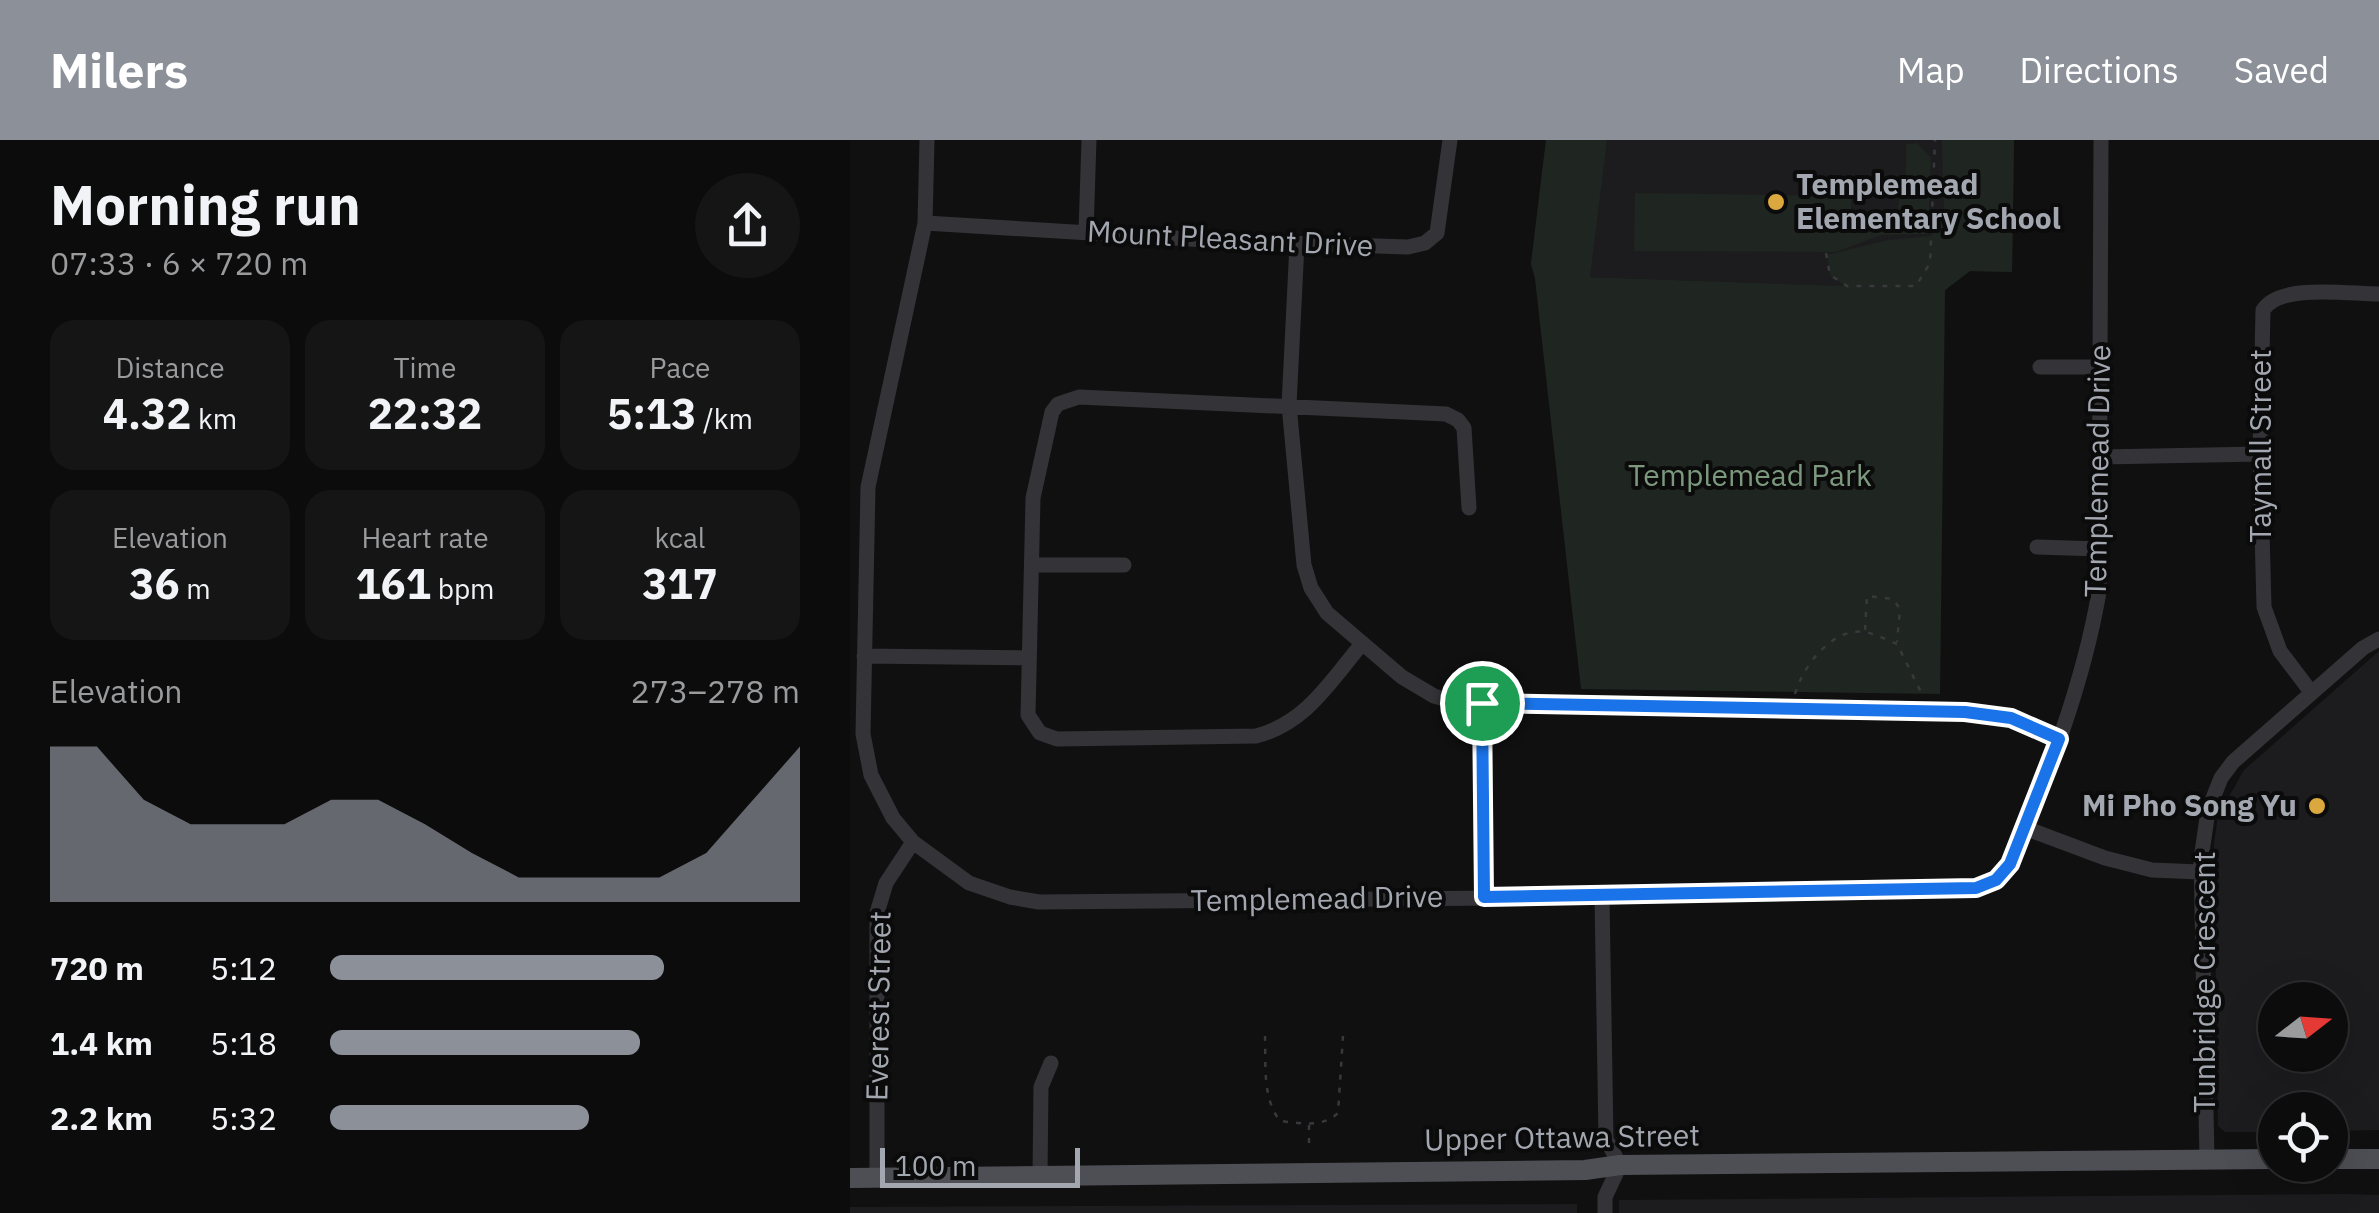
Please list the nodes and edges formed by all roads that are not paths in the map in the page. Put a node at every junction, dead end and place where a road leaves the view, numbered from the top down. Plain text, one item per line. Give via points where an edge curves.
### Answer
1 (927, 140) edge
2 (1089, 140) edge
3 (1450, 140) edge
4 (2101, 140) edge
5 (926, 224) junction
6 (1086, 232) junction
7 (1297, 244) junction
8 (2379, 294) edge
9 (2040, 367) dead end
10 (2100, 368) junction
11 (1290, 407) junction
12 (2260, 454) junction
13 (2100, 457) junction
14 (850, 486) edge
15 (868, 487) junction
16 (1469, 508) dead end
17 (2037, 547) dead end
18 (2100, 548) junction
19 (1124, 565) dead end
20 (1032, 566) junction
21 (2379, 639) edge
22 (1361, 644) junction
23 (864, 656) junction
24 (1029, 658) junction
25 (2311, 692) junction
26 (1482, 703) junction
27 (2059, 739) junction
28 (2026, 828) junction
29 (913, 842) junction
30 (2200, 872) junction
31 (1484, 897) junction
32 (1602, 897) junction
33 (1051, 1064) dead end
34 (2348, 1159) edge
35 (2379, 1159) edge
36 (2207, 1160) junction
37 (2258, 1160) edge
38 (1620, 1165) junction
39 (1040, 1175) junction
40 (850, 1178) edge
41 (877, 1178) junction
42 (1604, 1213) edge

1 - 5 street, Templemead Drive
2 - 6 street
3 - 7 street, Mount Pleasant Drive via 1441,216 1425,244
4 - 10 street, Templemead Drive
5 - 6 street, Mount Pleasant Drive
5 - 15 street, Templemead Drive
6 - 7 street, Mount Pleasant Drive
7 - 11 street
8 - 12 street, Taymall Street via 2291,293 2269,300 2261,320
9 - 10 street
10 - 13 street, Templemead Drive
11 - 16 street via 1452,416 1464,428
11 - 20 street via 1078,398 1058,404 1033,498
11 - 22 street via 1308,577 1327,613
12 - 13 street
12 - 25 street, Taymall Street via 2264,607 2280,651
13 - 18 street, Templemead Drive
14 - 15 street
15 - 23 street, Templemead Drive
17 - 18 street
18 - 27 street, Templemead Drive via 2091,640
19 - 20 street
20 - 24 street
21 - 25 street, Tunbridge Crescent
22 - 24 street via 1304,714 1256,736 1047,737 1028,715
22 - 26 street via 1417,688
23 - 24 street
23 - 29 street, Templemead Drive via 862,734 871,775
25 - 30 street, Tunbridge Crescent via 2221,778 2208,811
26 - 27 street via 1925,710 1999,716
26 - 31 street
27 - 28 street, Templemead Drive
28 - 30 street via 2152,870
28 - 32 street, Templemead Drive via 2010,864 1976,888
29 - 31 street, Templemead Drive via 969,883 1039,902
29 - 41 street, Everest Street via 886,883 877,912
30 - 36 street, Tunbridge Crescent
31 - 32 street, Templemead Drive
32 - 38 street via 1606,1140
33 - 39 street via 1041,1087
34 - 35 main road
36 - 37 main road, Upper Ottawa Street
36 - 38 main road, Upper Ottawa Street
38 - 39 main road, Upper Ottawa Street
38 - 42 street
39 - 41 main road, Upper Ottawa Street
40 - 41 main road, Upper Ottawa Street

